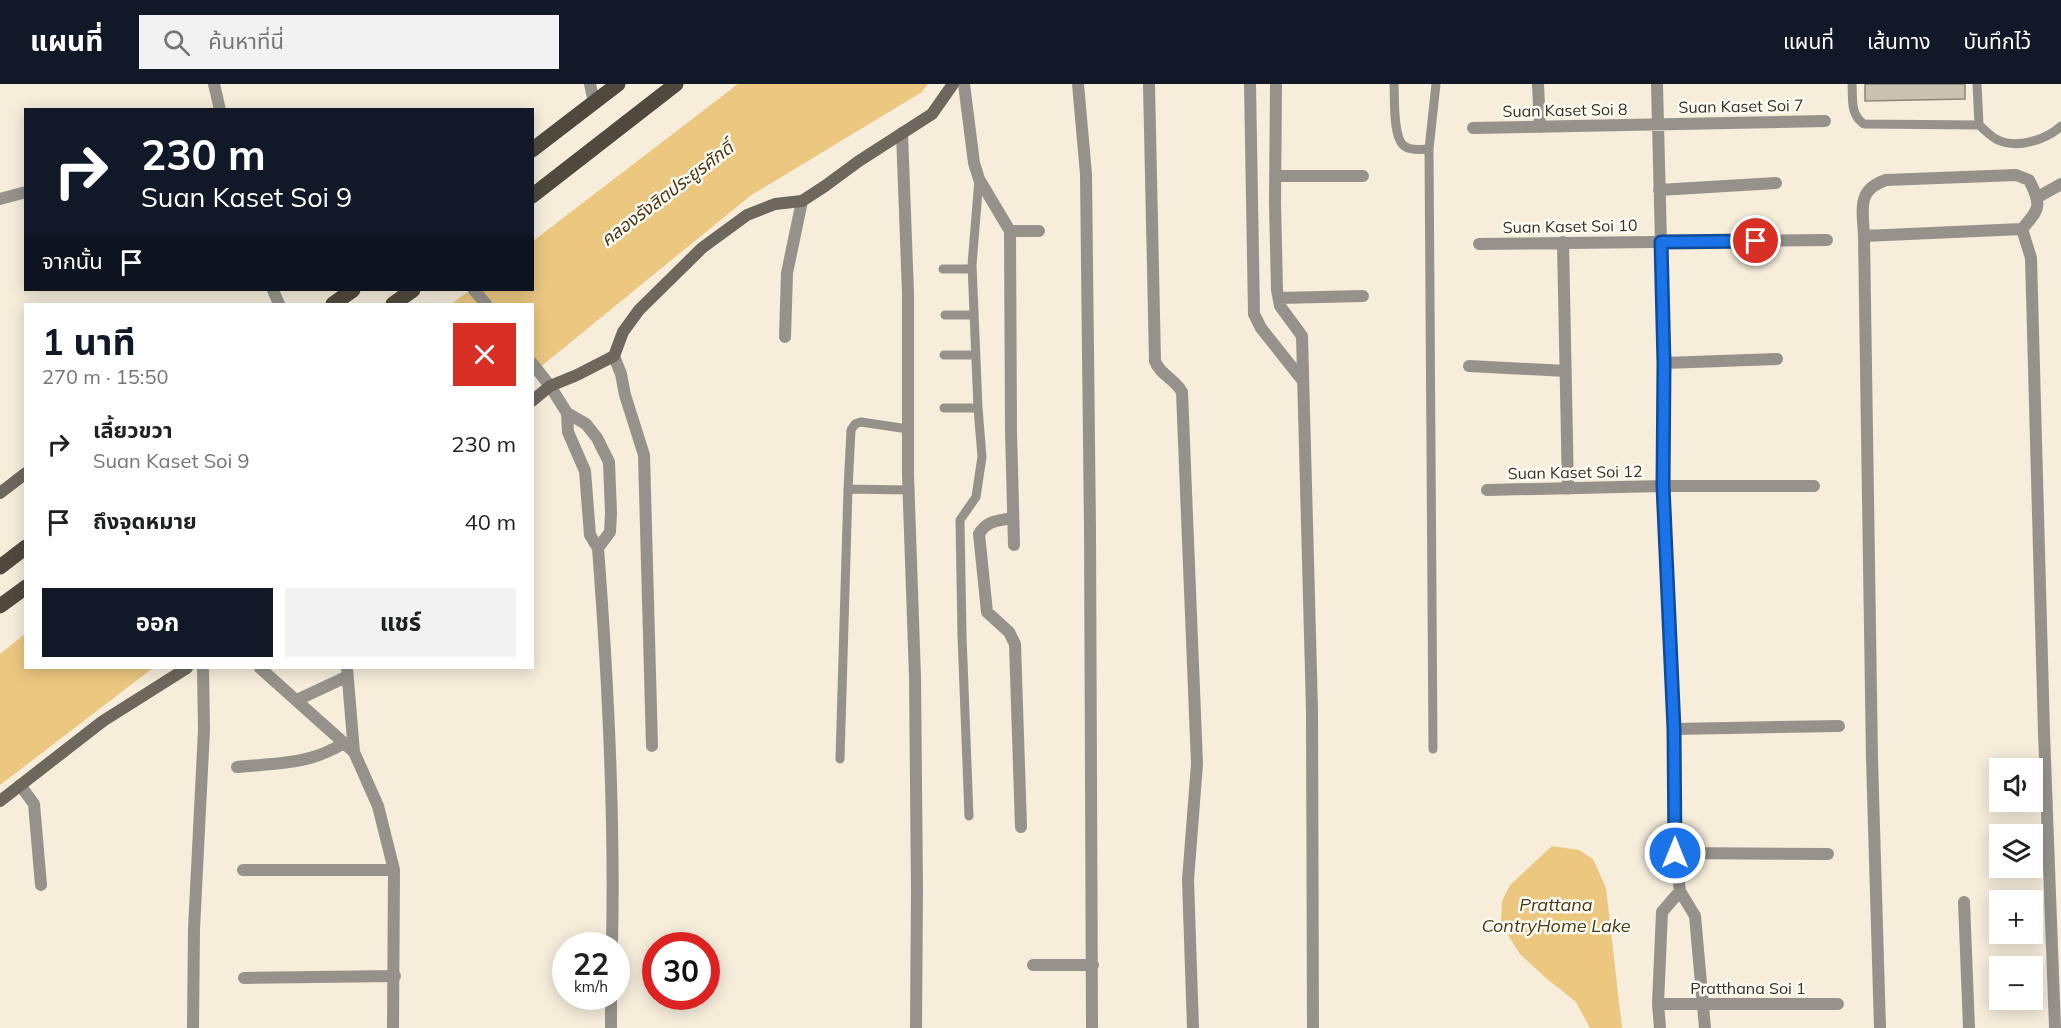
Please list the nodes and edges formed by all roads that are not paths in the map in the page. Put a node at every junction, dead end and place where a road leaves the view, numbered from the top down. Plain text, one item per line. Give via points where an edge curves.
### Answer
1 (214, 84) edge
2 (590, 84) edge
3 (618, 84) edge
4 (676, 84) edge
5 (953, 84) edge
6 (964, 84) edge
7 (1078, 84) edge
8 (1149, 84) edge
9 (1250, 84) edge
10 (1276, 84) edge
11 (1394, 84) edge
12 (1436, 84) edge
13 (1538, 84) edge
14 (1657, 84) edge
15 (1852, 84) edge
16 (1977, 84) edge
17 (594, 102) junction
18 (220, 108) edge
19 (1825, 121) dead end
20 (1659, 124) junction
21 (1979, 125) junction
22 (2061, 126) edge
23 (1540, 127) junction
24 (1473, 128) dead end
25 (902, 134) junction
26 (534, 148) edge
27 (1429, 149) junction
28 (1275, 176) junction
29 (1363, 176) dead end
30 (979, 179) junction
31 (1776, 183) dead end
32 (2061, 184) edge
33 (1659, 190) junction
34 (24, 193) edge
35 (534, 194) edge
36 (2038, 197) junction
37 (0, 199) edge
38 (802, 201) junction
39 (2022, 230) junction
40 (1010, 231) junction
41 (1039, 231) dead end
42 (1863, 236) junction
43 (1827, 240) dead end
44 (1661, 242) junction
45 (1563, 243) junction
46 (1479, 244) dead end
47 (943, 269) dead end
48 (972, 269) junction
49 (352, 291) edge
50 (412, 291) edge
51 (475, 291) edge
52 (1363, 296) dead end
53 (1279, 298) junction
54 (334, 303) edge
55 (394, 303) edge
56 (485, 303) edge
57 (945, 315) dead end
58 (974, 315) junction
59 (786, 337) dead end
60 (944, 355) dead end
61 (976, 355) junction
62 (614, 356) junction
63 (1777, 359) dead end
64 (1664, 363) junction
65 (534, 366) edge
66 (1469, 366) dead end
67 (1566, 371) junction
68 (546, 381) junction
69 (1303, 381) junction
70 (534, 398) edge
71 (944, 408) dead end
72 (978, 408) junction
73 (567, 413) junction
74 (908, 429) junction
75 (24, 475) edge
76 (1663, 486) junction
77 (1814, 486) dead end
78 (848, 489) junction
79 (1568, 489) junction
80 (909, 490) junction
81 (1488, 490) dead end
82 (0, 494) edge
83 (1012, 518) junction
84 (1014, 545) dead end
85 (598, 548) junction
86 (24, 549) edge
87 (0, 567) edge
88 (24, 588) edge
89 (0, 606) edge
90 (185, 669) edge
91 (203, 669) edge
92 (261, 669) edge
93 (346, 672) edge
94 (297, 700) junction
95 (1839, 726) dead end
96 (1674, 729) junction
97 (344, 743) junction
98 (652, 746) dead end
99 (1433, 749) dead end
100 (354, 752) junction
101 (840, 759) dead end
102 (237, 767) dead end
103 (20, 785) junction
104 (0, 801) edge
105 (969, 816) dead end
106 (1021, 827) dead end
107 (1675, 853) junction
108 (1828, 854) dead end
109 (243, 870) dead end
110 (394, 870) junction
111 (42, 885) dead end
112 (1680, 891) junction
113 (1964, 902) dead end
114 (612, 932) edge
115 (1033, 965) dead end
116 (1093, 965) junction
117 (395, 976) junction
118 (244, 978) dead end
119 (1658, 1004) junction
120 (1838, 1004) dead end
121 (1702, 1005) junction
122 (611, 1010) edge
123 (192, 1028) edge
124 (393, 1028) edge
125 (611, 1028) edge
126 (916, 1028) edge
127 (1092, 1028) edge
128 (1193, 1028) edge
129 (1313, 1028) edge
130 (1660, 1028) edge
131 (1705, 1028) edge
132 (1880, 1028) edge
133 (1969, 1028) edge
134 (2055, 1028) edge

1 - 18 street
2 - 17 street
3 - 17 main road
4 - 35 main road
5 - 25 street via 932,114
6 - 30 street
7 - 116 street via 1086,174
8 - 128 street via 1155,361 1179,386 1183,403 1197,764 1188,880
9 - 69 street via 1254,314
10 - 28 street
11 - 27 lane via 1399,141 1406,147
12 - 27 lane
13 - 23 street
14 - 20 street
15 - 21 lane via 1854,114 1864,124
16 - 21 lane
17 - 26 main road
19 - 20 street, Suan Kaset Soi 7
20 - 23 street, Suan Kaset Soi 8
20 - 33 street
21 - 22 lane via 2008,144 2035,141
23 - 24 street, Suan Kaset Soi 8
25 - 38 street
25 - 74 street
27 - 99 lane
28 - 29 street
28 - 53 street
30 - 40 street
30 - 48 lane
31 - 33 street
32 - 36 street
33 - 44 street
34 - 37 street
36 - 39 street via 2037,209
36 - 42 street via 2029,180 2016,175 1886,180 1866,192
38 - 59 street via 787,273
38 - 62 street via 774,204 747,215 702,248 639,310 623,332
39 - 42 street
39 - 134 street via 2031,258
40 - 41 street
40 - 83 street
42 - 132 street
43 - 44 street, Suan Kaset Soi 10
44 - 45 street, Suan Kaset Soi 10
44 - 64 street
45 - 46 street, Suan Kaset Soi 10
45 - 67 street
47 - 48 lane
48 - 58 lane
49 - 54 main road
50 - 55 main road
51 - 56 street
52 - 53 street
53 - 69 street via 1280,306 1302,336
57 - 58 lane
58 - 61 lane
60 - 61 lane
61 - 72 lane
62 - 68 street via 577,375
62 - 98 street via 644,455
63 - 64 street
64 - 76 street
65 - 68 street
66 - 67 street
67 - 79 street
68 - 70 street
68 - 73 street
69 - 129 street via 1312,710
71 - 72 lane
72 - 105 lane via 982,457 976,496 960,520
73 - 85 street via 568,432 585,471 590,535
73 - 85 street via 586,424 609,462 610,532
74 - 78 lane via 855,424 850,430
74 - 80 street
75 - 82 street
76 - 77 street, Suan Kaset Soi 12
76 - 79 street, Suan Kaset Soi 12
76 - 96 street
78 - 80 lane
78 - 101 lane
79 - 81 street, Suan Kaset Soi 12
80 - 126 street via 915,676
83 - 84 street
83 - 106 street via 990,522 979,534 987,612 1016,644
85 - 114 street via 609,687
86 - 87 main road
88 - 89 main road
90 - 103 street via 103,721
91 - 123 street
92 - 94 street
93 - 94 street
93 - 100 street
94 - 97 street
95 - 96 street
96 - 107 street
97 - 100 street
97 - 102 street via 304,761
100 - 110 street via 378,806
103 - 104 street
103 - 111 street via 34,804
107 - 108 street
107 - 112 street
109 - 110 street
110 - 117 street
112 - 119 street via 1662,912
112 - 121 street via 1695,916
113 - 133 street
115 - 116 street
116 - 127 street
117 - 118 street
117 - 124 street
119 - 121 street, Pratthana Soi 1
119 - 130 street
120 - 121 street, Pratthana Soi 1
121 - 131 street
122 - 125 street

